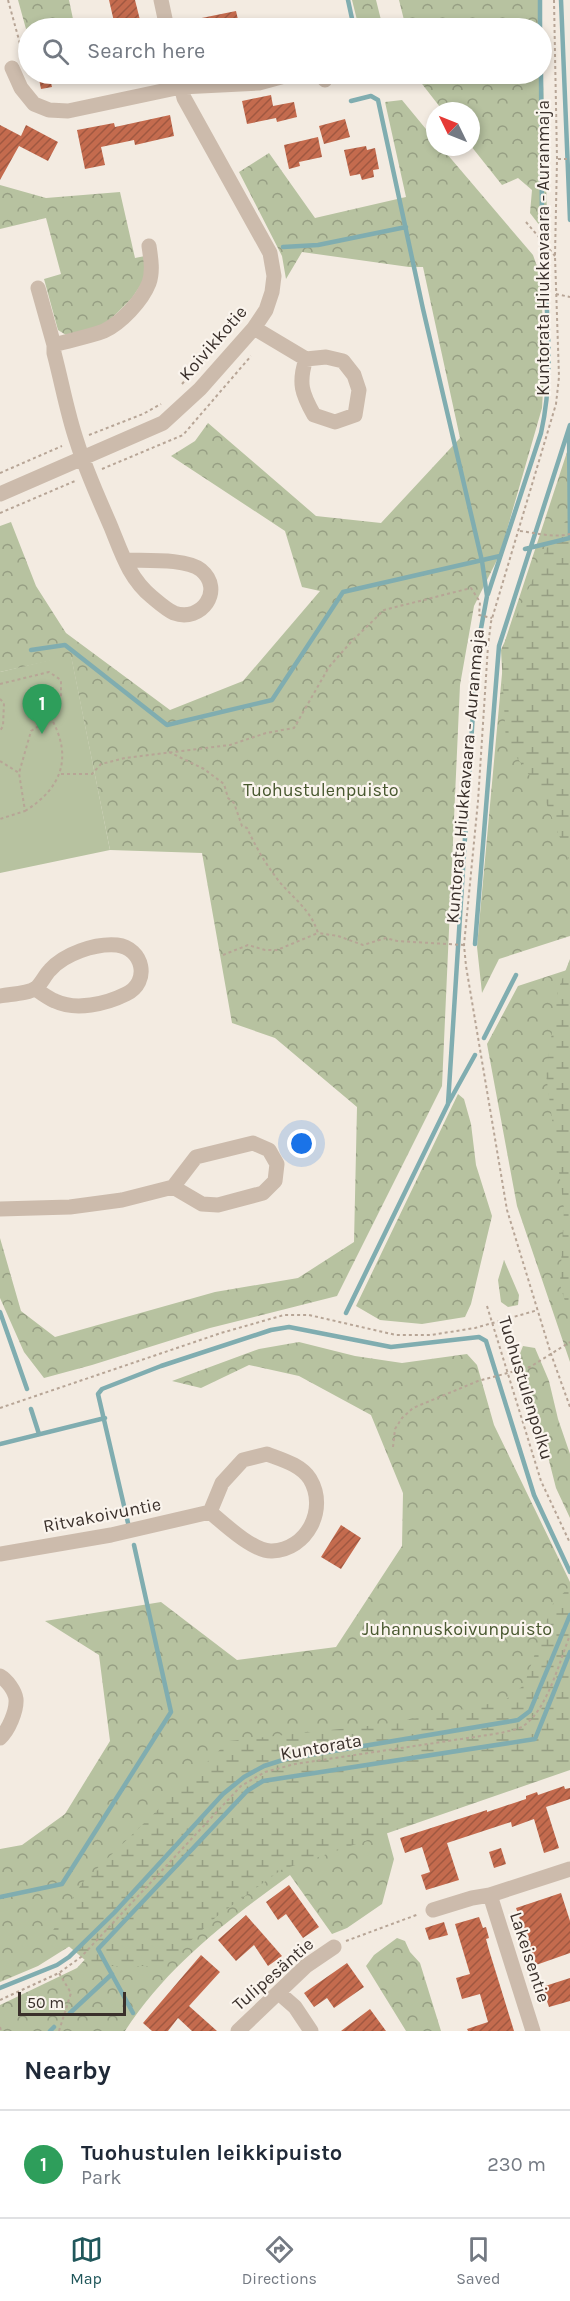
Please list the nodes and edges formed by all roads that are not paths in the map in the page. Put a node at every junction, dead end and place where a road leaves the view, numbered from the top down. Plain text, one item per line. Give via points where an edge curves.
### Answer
1 (161, 0) edge
2 (165, 18) edge
3 (12, 68) road end
4 (18, 81) edge
5 (19, 84) edge
6 (165, 84) edge
7 (180, 84) edge
8 (149, 246) dead end
9 (38, 288) dead end
10 (254, 328) junction
11 (54, 345) junction
12 (306, 359) junction
13 (83, 459) junction
14 (0, 494) edge
15 (125, 560) junction
16 (35, 989) junction
17 (0, 996) edge
18 (173, 1187) junction
19 (0, 1209) edge
20 (210, 1512) junction
21 (0, 1554) edge
22 (0, 1676) edge
23 (0, 1738) edge
24 (570, 1869) edge
25 (490, 1895) junction
26 (433, 1910) road end
27 (334, 1947) road end
28 (279, 1993) junction
29 (238, 2031) edge
30 (311, 2031) edge
31 (533, 2031) edge

1 - 2 street
3 - 4 street
5 - 6 street via 34,104 68,111
7 - 10 street, Koivikkotie via 184,98 270,253 272,292
8 - 11 street via 149,283 122,318 106,330
9 - 11 street
10 - 12 street
10 - 13 street, Koivikkotie via 200,390 164,423
11 - 13 street
12 - 12 street via 301,372 302,395 314,416 335,422 355,415 359,390 343,361 326,357
13 - 14 street, Koivikkotie
13 - 15 street
15 - 15 street via 134,581 175,613 192,615 207,605 211,585 201,570 183,563
16 - 16 street via 73,1007 105,1002 129,993 141,978 142,967 138,956 128,948 93,948 61,959
16 - 17 street
18 - 18 street via 202,1204 218,1205 263,1193 275,1181 277,1164 269,1150 253,1143 228,1148 196,1157
18 - 19 street via 122,1200 70,1207
20 - 20 street via 245,1541 271,1551 296,1544 314,1524 317,1497 310,1479 294,1464 267,1454 243,1460 222,1483
20 - 21 street, Ritvakoivuntie via 111,1535
22 - 23 street via 16,1699 9,1730
24 - 25 street, Lakeisentie
25 - 26 street, Lakeisentie
25 - 31 street, Lakeisentie
27 - 28 street, Tulipesäntie via 306,1966
28 - 29 street, Tulipesäntie
28 - 30 street via 295,2007

